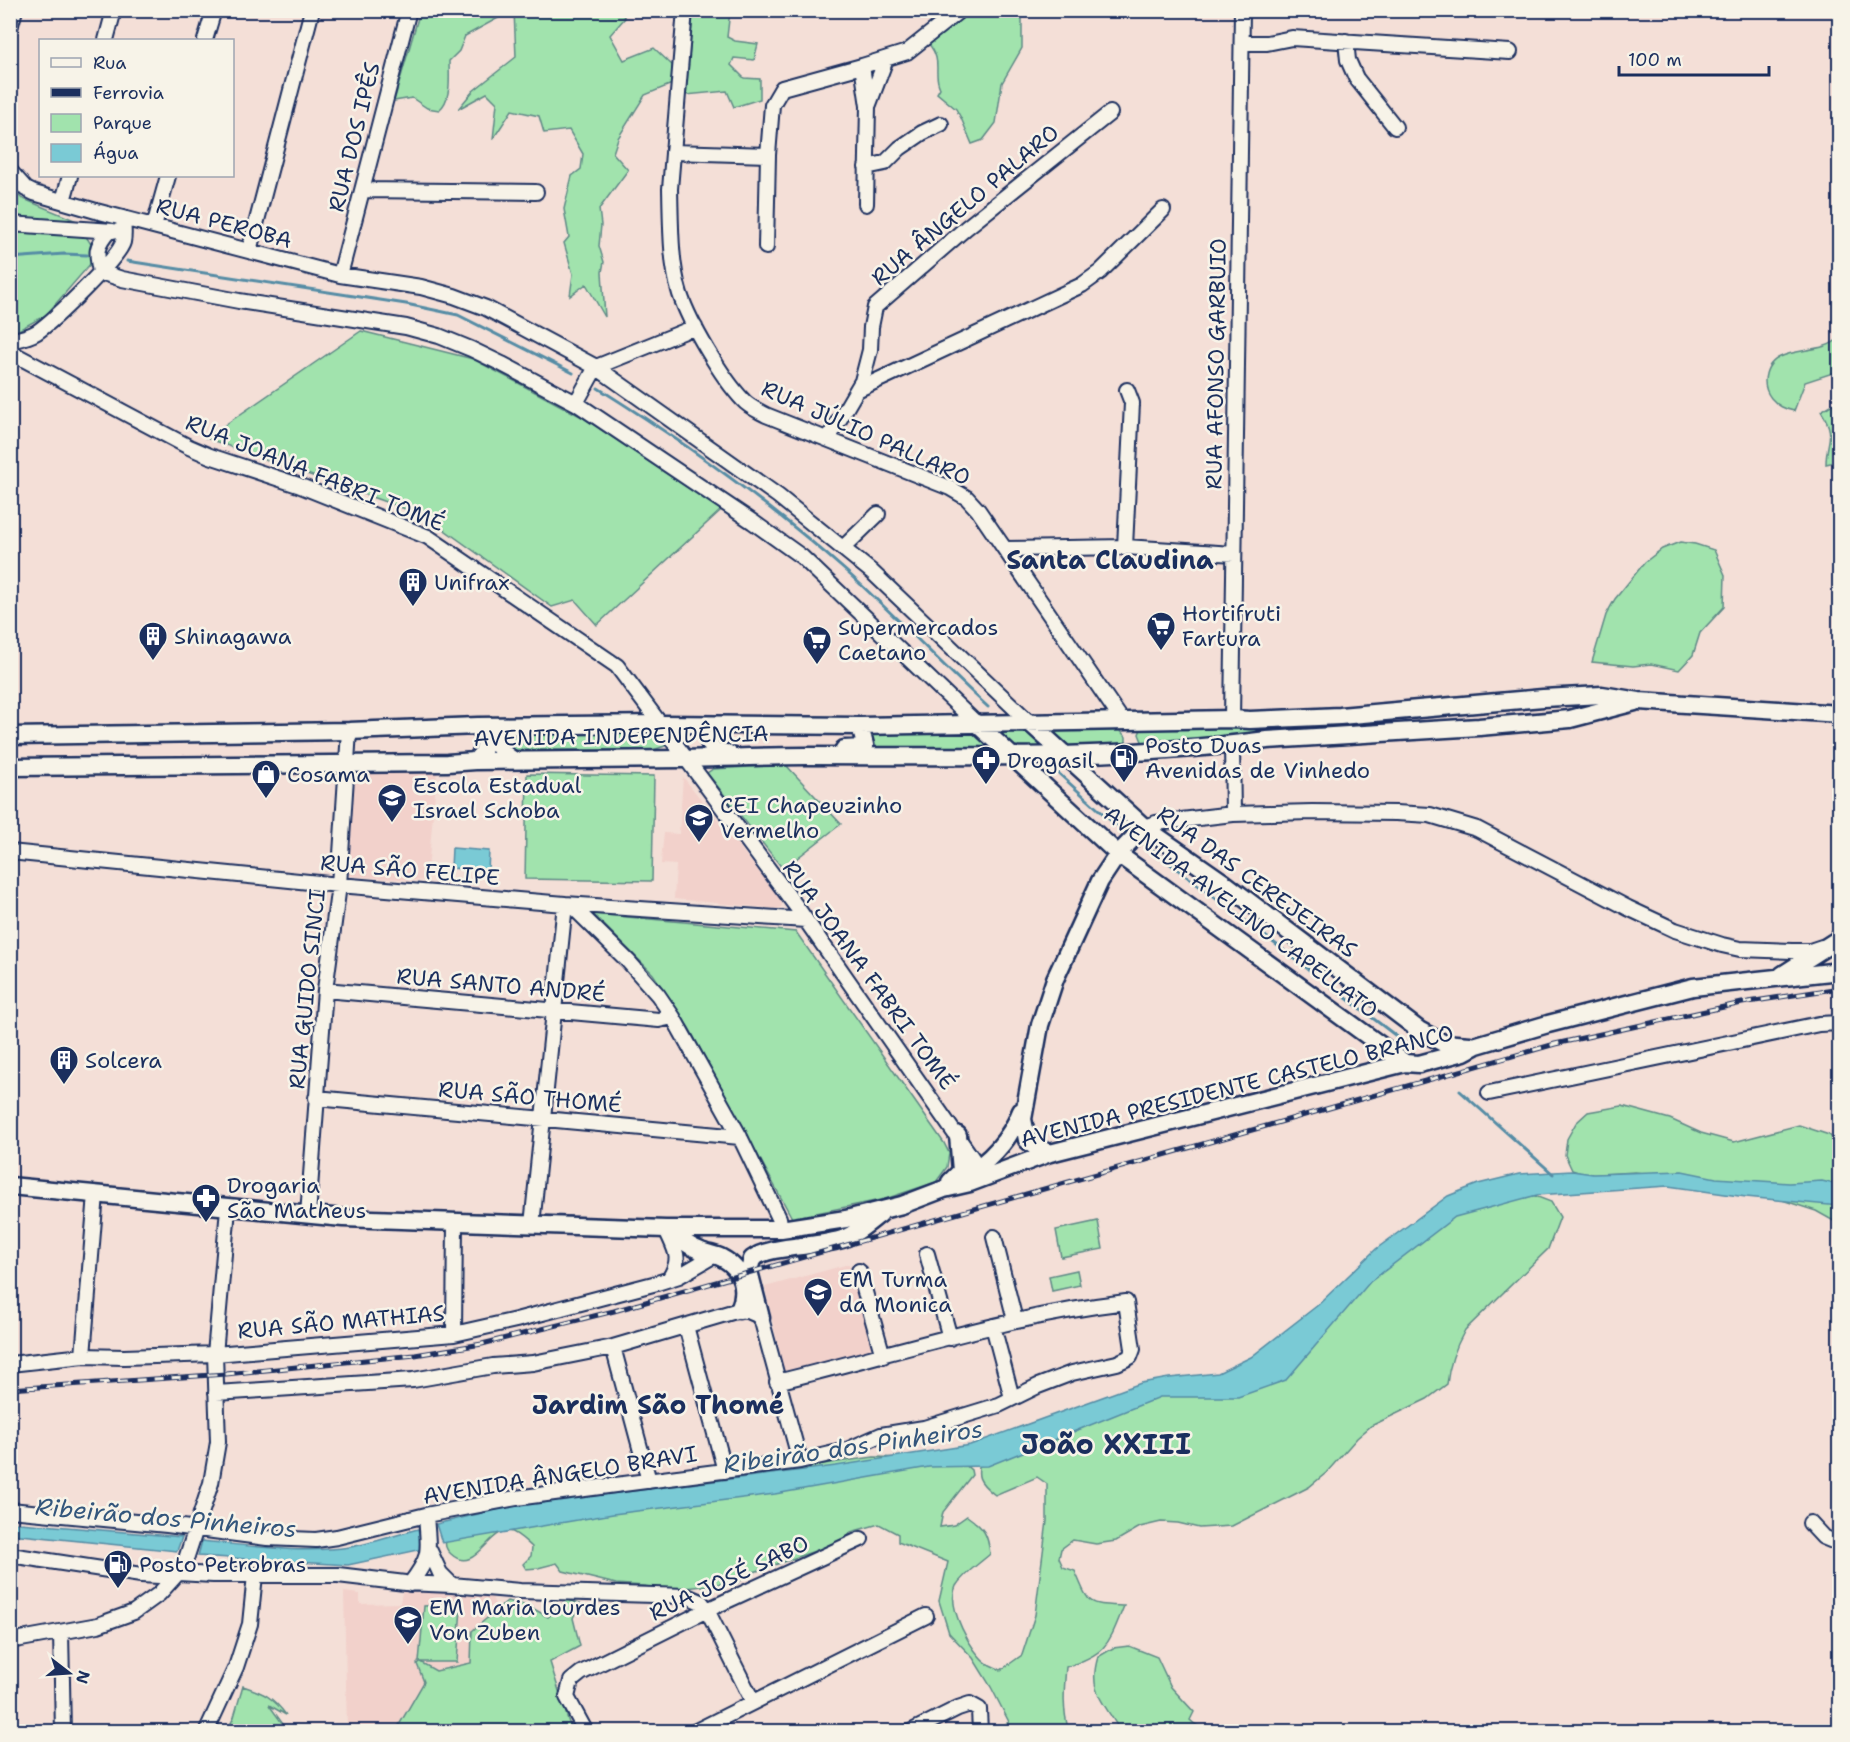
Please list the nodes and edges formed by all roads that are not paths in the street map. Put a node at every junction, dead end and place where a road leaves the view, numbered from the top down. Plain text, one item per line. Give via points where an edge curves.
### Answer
1 (15, 10) edge
2 (114, 10) edge
3 (214, 10) edge
4 (312, 10) edge
5 (685, 10) edge
6 (960, 10) edge
7 (1242, 10) edge
8 (408, 11) edge
9 (10, 28) edge
10 (106, 39) edge
11 (205, 39) edge
12 (1347, 41) junction
13 (1242, 43) junction
14 (1510, 52) dead end
15 (886, 59) junction
16 (862, 66) junction
17 (868, 106) junction
18 (1110, 113) dead end
19 (941, 124) dead end
20 (1395, 127) dead end
21 (673, 152) junction
22 (768, 155) junction
23 (866, 167) junction
24 (10, 171) edge
25 (70, 177) edge
26 (168, 177) edge
27 (363, 190) junction
28 (536, 192) dead end
29 (63, 201) junction
30 (866, 204) dead end
31 (1163, 210) dead end
32 (10, 224) edge
33 (123, 224) junction
34 (154, 226) junction
35 (109, 231) junction
36 (766, 248) dead end
37 (249, 251) junction
38 (100, 272) junction
39 (340, 275) junction
40 (695, 327) junction
41 (34, 334) junction
42 (10, 341) edge
43 (10, 352) edge
44 (33, 363) junction
45 (596, 368) junction
46 (857, 390) junction
47 (1127, 390) dead end
48 (576, 403) junction
49 (828, 440) junction
50 (878, 514) dead end
51 (1125, 547) junction
52 (844, 548) junction
53 (1005, 549) junction
54 (1234, 554) junction
55 (1639, 701) junction
56 (1839, 714) edge
57 (1232, 718) junction
58 (1251, 720) junction
59 (1141, 721) junction
60 (1029, 722) junction
61 (1123, 722) junction
62 (976, 723) junction
63 (661, 724) junction
64 (478, 726) junction
65 (720, 726) junction
66 (860, 726) junction
67 (510, 727) junction
68 (349, 731) junction
69 (10, 736) edge
70 (1267, 740) junction
71 (1232, 744) junction
72 (1144, 750) junction
73 (1125, 752) junction
74 (1062, 753) junction
75 (737, 756) junction
76 (820, 756) junction
77 (1011, 756) junction
78 (686, 759) junction
79 (513, 760) junction
80 (475, 761) junction
81 (348, 764) junction
82 (10, 767) edge
83 (1233, 814) junction
84 (1172, 821) junction
85 (1144, 827) junction
86 (1165, 842) junction
87 (10, 852) edge
88 (1118, 854) junction
89 (339, 885) junction
90 (568, 904) junction
91 (806, 920) junction
92 (1833, 942) edge
93 (1839, 969) edge
94 (1780, 976) junction
95 (325, 990) junction
96 (554, 1012) junction
97 (673, 1017) junction
98 (1839, 1023) edge
99 (1419, 1030) junction
100 (1477, 1045) junction
101 (1419, 1063) junction
102 (1489, 1093) dead end
103 (316, 1098) junction
104 (1025, 1098) junction
105 (541, 1118) junction
106 (958, 1135) junction
107 (740, 1137) junction
108 (1000, 1146) junction
109 (1050, 1153) junction
110 (979, 1168) junction
111 (970, 1183) junction
112 (10, 1186) edge
113 (944, 1189) junction
114 (96, 1194) junction
115 (228, 1209) junction
116 (886, 1209) junction
117 (308, 1215) junction
118 (455, 1222) junction
119 (532, 1225) junction
120 (666, 1229) junction
121 (781, 1229) junction
122 (994, 1237) dead end
123 (927, 1254) dead end
124 (714, 1255) junction
125 (859, 1271) dead end
126 (669, 1279) junction
127 (739, 1310) junction
128 (761, 1318) junction
129 (1015, 1320) junction
130 (687, 1326) junction
131 (993, 1326) junction
132 (454, 1334) junction
133 (950, 1338) junction
134 (613, 1347) junction
135 (214, 1354) junction
136 (83, 1356) junction
137 (883, 1356) junction
138 (10, 1364) edge
139 (777, 1382) junction
140 (216, 1393) junction
141 (1012, 1398) junction
142 (800, 1461) junction
143 (725, 1471) junction
144 (649, 1481) junction
145 (10, 1510) edge
146 (426, 1521) junction
147 (1810, 1523) dead end
148 (195, 1533) junction
149 (861, 1539) dead end
150 (1839, 1544) edge
151 (429, 1549) junction
152 (10, 1555) edge
153 (178, 1573) junction
154 (255, 1575) junction
155 (410, 1584) junction
156 (452, 1585) junction
157 (707, 1610) junction
158 (926, 1616) dead end
159 (61, 1632) junction
160 (10, 1641) edge
161 (753, 1702) junction
162 (63, 1731) edge
163 (206, 1731) edge
164 (586, 1731) edge
165 (694, 1731) edge
166 (910, 1731) edge
167 (980, 1731) edge

1 - 9 street
2 - 10 street
3 - 11 street
4 - 37 street
5 - 21 street, RUA JÚLIO PALLARO
6 - 15 street via 907,52
7 - 13 street, RUA AFONSO GARBUIO
8 - 27 street, RUA DOS IPÊS
12 - 13 street via 1292,38
12 - 14 street
12 - 20 street via 1348,60 1356,78
13 - 54 street, RUA AFONSO GARBUIO
15 - 16 street
15 - 17 street
16 - 17 street
16 - 22 street via 782,88 772,105
17 - 23 street
18 - 46 street, RUA ÂNGELO PALARO via 875,307 867,369
19 - 23 street via 900,148 885,163
21 - 22 street
21 - 40 street, RUA JÚLIO PALLARO via 670,217 674,265 680,294
22 - 36 street
23 - 30 street
24 - 29 street via 26,189
25 - 29 street
26 - 34 street
27 - 28 street
27 - 39 street, RUA DOS IPÊS
29 - 33 street, RUA PEROBA
31 - 46 street via 1082,285
32 - 35 street
33 - 34 street
33 - 35 street
33 - 38 street via 120,249
34 - 37 street, RUA PEROBA
35 - 38 street via 96,250
37 - 39 street, RUA PEROBA
38 - 41 street
38 - 48 street, AVENIDA AVELINO CAPELLATO via 439,336
39 - 45 street via 421,287 464,300
40 - 45 street
40 - 49 street, RUA JÚLIO PALLARO via 745,402 766,415
41 - 42 street
41 - 44 street via 29,347
43 - 44 street, RUA JOANA FABRI TOMÉ
44 - 63 street, RUA JOANA FABRI TOMÉ via 189,447 428,537 607,658 626,676
45 - 48 street
45 - 52 street via 720,453
46 - 49 street, RUA ÂNGELO PALARO
47 - 51 street via 1132,403
48 - 62 street, AVENIDA AVELINO CAPELLATO via 802,557
49 - 53 street, RUA JÚLIO PALLARO via 967,498
50 - 52 street
51 - 53 street
51 - 54 street
52 - 60 street
53 - 61 street, RUA JÚLIO PALLARO
54 - 57 street, RUA AFONSO GARBUIO
55 - 56 main road
55 - 58 main road via 1602,695
55 - 70 main road, AVENIDA INDEPENDÊNCIA via 1570,719
57 - 58 main road, AVENIDA INDEPENDÊNCIA
57 - 59 main road, AVENIDA INDEPENDÊNCIA
58 - 70 main road via 1274,724 1278,729
59 - 61 main road, AVENIDA INDEPENDÊNCIA
59 - 72 main road via 1137,729
60 - 61 main road, AVENIDA INDEPENDÊNCIA
60 - 62 main road, AVENIDA INDEPENDÊNCIA
60 - 74 main road, RUA DAS CEREJEIRAS
61 - 73 main road via 1129,741
62 - 66 main road, AVENIDA INDEPENDÊNCIA
62 - 77 main road, AVENIDA AVELINO CAPELLATO
63 - 65 main road, AVENIDA INDEPENDÊNCIA
63 - 67 main road, AVENIDA INDEPENDÊNCIA
63 - 78 street, RUA JOANA FABRI TOMÉ
64 - 67 main road, AVENIDA INDEPENDÊNCIA
64 - 68 main road, AVENIDA INDEPENDÊNCIA
64 - 80 main road via 486,741
65 - 66 main road, AVENIDA INDEPENDÊNCIA
65 - 75 main road via 714,728 709,742 714,750
66 - 76 main road via 865,741 862,748
67 - 79 main road via 498,734 497,745
68 - 69 main road, AVENIDA INDEPENDÊNCIA
68 - 81 street, RUA GUIDO SINCI
70 - 71 main road, AVENIDA INDEPENDÊNCIA
71 - 72 main road, AVENIDA INDEPENDÊNCIA
71 - 83 street
72 - 73 main road, AVENIDA INDEPENDÊNCIA
73 - 74 main road, AVENIDA INDEPENDÊNCIA
74 - 77 main road, AVENIDA INDEPENDÊNCIA
74 - 85 main road, RUA DAS CEREJEIRAS
75 - 76 main road, AVENIDA INDEPENDÊNCIA
75 - 78 main road, AVENIDA INDEPENDÊNCIA
76 - 77 main road, AVENIDA INDEPENDÊNCIA
77 - 88 main road, AVENIDA AVELINO CAPELLATO
78 - 79 main road, AVENIDA INDEPENDÊNCIA
78 - 91 street, RUA JOANA FABRI TOMÉ
79 - 80 main road, AVENIDA INDEPENDÊNCIA
80 - 81 main road, AVENIDA INDEPENDÊNCIA
81 - 82 main road, AVENIDA INDEPENDÊNCIA
81 - 89 street, RUA GUIDO SINCI
83 - 84 street
83 - 92 street via 1430,815 1477,829 1628,908 1675,930 1722,945 1810,951
84 - 85 street
84 - 86 street
85 - 86 main road, RUA DAS CEREJEIRAS
85 - 88 main road
86 - 99 main road, RUA DAS CEREJEIRAS
87 - 89 street, RUA SÃO FELIPE
88 - 101 main road, AVENIDA AVELINO CAPELLATO
88 - 104 main road via 1100,882 1055,979 1040,1025
89 - 90 street, RUA SÃO FELIPE
89 - 95 street, RUA GUIDO SINCI
90 - 91 street, RUA SÃO FELIPE
90 - 96 street
90 - 97 street via 628,961
91 - 106 street, RUA JOANA FABRI TOMÉ
92 - 93 main road
92 - 94 main road
93 - 94 main road, AVENIDA PRESIDENTE CASTELO BRANCO
94 - 100 main road, AVENIDA PRESIDENTE CASTELO BRANCO via 1693,987
95 - 96 street, RUA SANTO ANDRÉ
95 - 103 street, RUA GUIDO SINCI
96 - 97 street, RUA SANTO ANDRÉ via 659,1020
96 - 105 street
97 - 107 street
98 - 102 street
99 - 100 main road, RUA DAS CEREJEIRAS via 1443,1042
99 - 101 main road via 1424,1047
100 - 101 main road, AVENIDA PRESIDENTE CASTELO BRANCO
101 - 109 main road, AVENIDA PRESIDENTE CASTELO BRANCO
103 - 105 street, RUA SÃO THOMÉ
103 - 117 street, RUA GUIDO SINCI
104 - 108 main road via 1016,1124
104 - 109 main road via 1027,1140
105 - 107 street, RUA SÃO THOMÉ
105 - 119 street
106 - 108 street via 980,1150
106 - 110 street, RUA JOANA FABRI TOMÉ
106 - 113 main road via 961,1172
107 - 121 street
108 - 110 main road
109 - 111 main road, AVENIDA PRESIDENTE CASTELO BRANCO
110 - 111 main road
110 - 113 main road
111 - 113 main road, AVENIDA PRESIDENTE CASTELO BRANCO
112 - 114 main road, AVENIDA PRESIDENTE CASTELO BRANCO
113 - 116 main road, AVENIDA PRESIDENTE CASTELO BRANCO
114 - 115 main road, AVENIDA PRESIDENTE CASTELO BRANCO
114 - 136 street
115 - 117 main road, AVENIDA PRESIDENTE CASTELO BRANCO
115 - 135 street
116 - 121 main road, AVENIDA PRESIDENTE CASTELO BRANCO
116 - 128 main road via 844,1239 764,1252 752,1259 749,1271
117 - 118 main road, AVENIDA PRESIDENTE CASTELO BRANCO
118 - 119 main road, AVENIDA PRESIDENTE CASTELO BRANCO
118 - 132 street
119 - 120 main road, AVENIDA PRESIDENTE CASTELO BRANCO
120 - 121 main road, AVENIDA PRESIDENTE CASTELO BRANCO
120 - 124 main road via 698,1250
120 - 126 street via 678,1259
122 - 129 street
123 - 133 street
124 - 126 street, RUA SÃO MATHIAS
124 - 127 main road via 724,1259 742,1281 744,1294
125 - 137 street
126 - 132 street, RUA SÃO MATHIAS
127 - 128 street
127 - 130 street
128 - 139 street
129 - 131 street
129 - 141 street, AVENIDA ÂNGELO BRAVI via 1126,1302 1133,1349 1130,1357 1117,1363 1072,1373
130 - 134 street
130 - 143 street
131 - 133 street
131 - 141 street
132 - 135 street, RUA SÃO MATHIAS
133 - 137 street
134 - 140 street via 413,1380
134 - 144 street
135 - 136 street, RUA SÃO MATHIAS
135 - 140 street
136 - 138 street, RUA SÃO MATHIAS
137 - 139 street
139 - 142 street
140 - 148 street via 218,1442 211,1483
141 - 142 street, AVENIDA ÂNGELO BRAVI via 924,1428 881,1436
142 - 143 street, AVENIDA ÂNGELO BRAVI
143 - 144 street, AVENIDA ÂNGELO BRAVI
144 - 146 street, AVENIDA ÂNGELO BRAVI via 516,1498
145 - 148 street, AVENIDA ÂNGELO BRAVI via 167,1525
146 - 148 street, AVENIDA ÂNGELO BRAVI via 316,1540
146 - 151 street
147 - 150 street via 1823,1537
148 - 153 street
149 - 157 street, RUA JOSÉ SABO
151 - 155 street
151 - 156 street via 440,1573
152 - 153 street via 141,1575
153 - 154 street
153 - 159 street via 159,1594 134,1612
154 - 155 street via 338,1575
154 - 163 street via 250,1624 236,1667
155 - 156 street
156 - 157 street via 520,1591 679,1594 701,1602
157 - 161 street
157 - 164 street, RUA JOSÉ SABO via 571,1681 567,1697
158 - 161 street
159 - 160 street
159 - 162 street
161 - 165 street
166 - 167 street via 970,1704 979,1709

